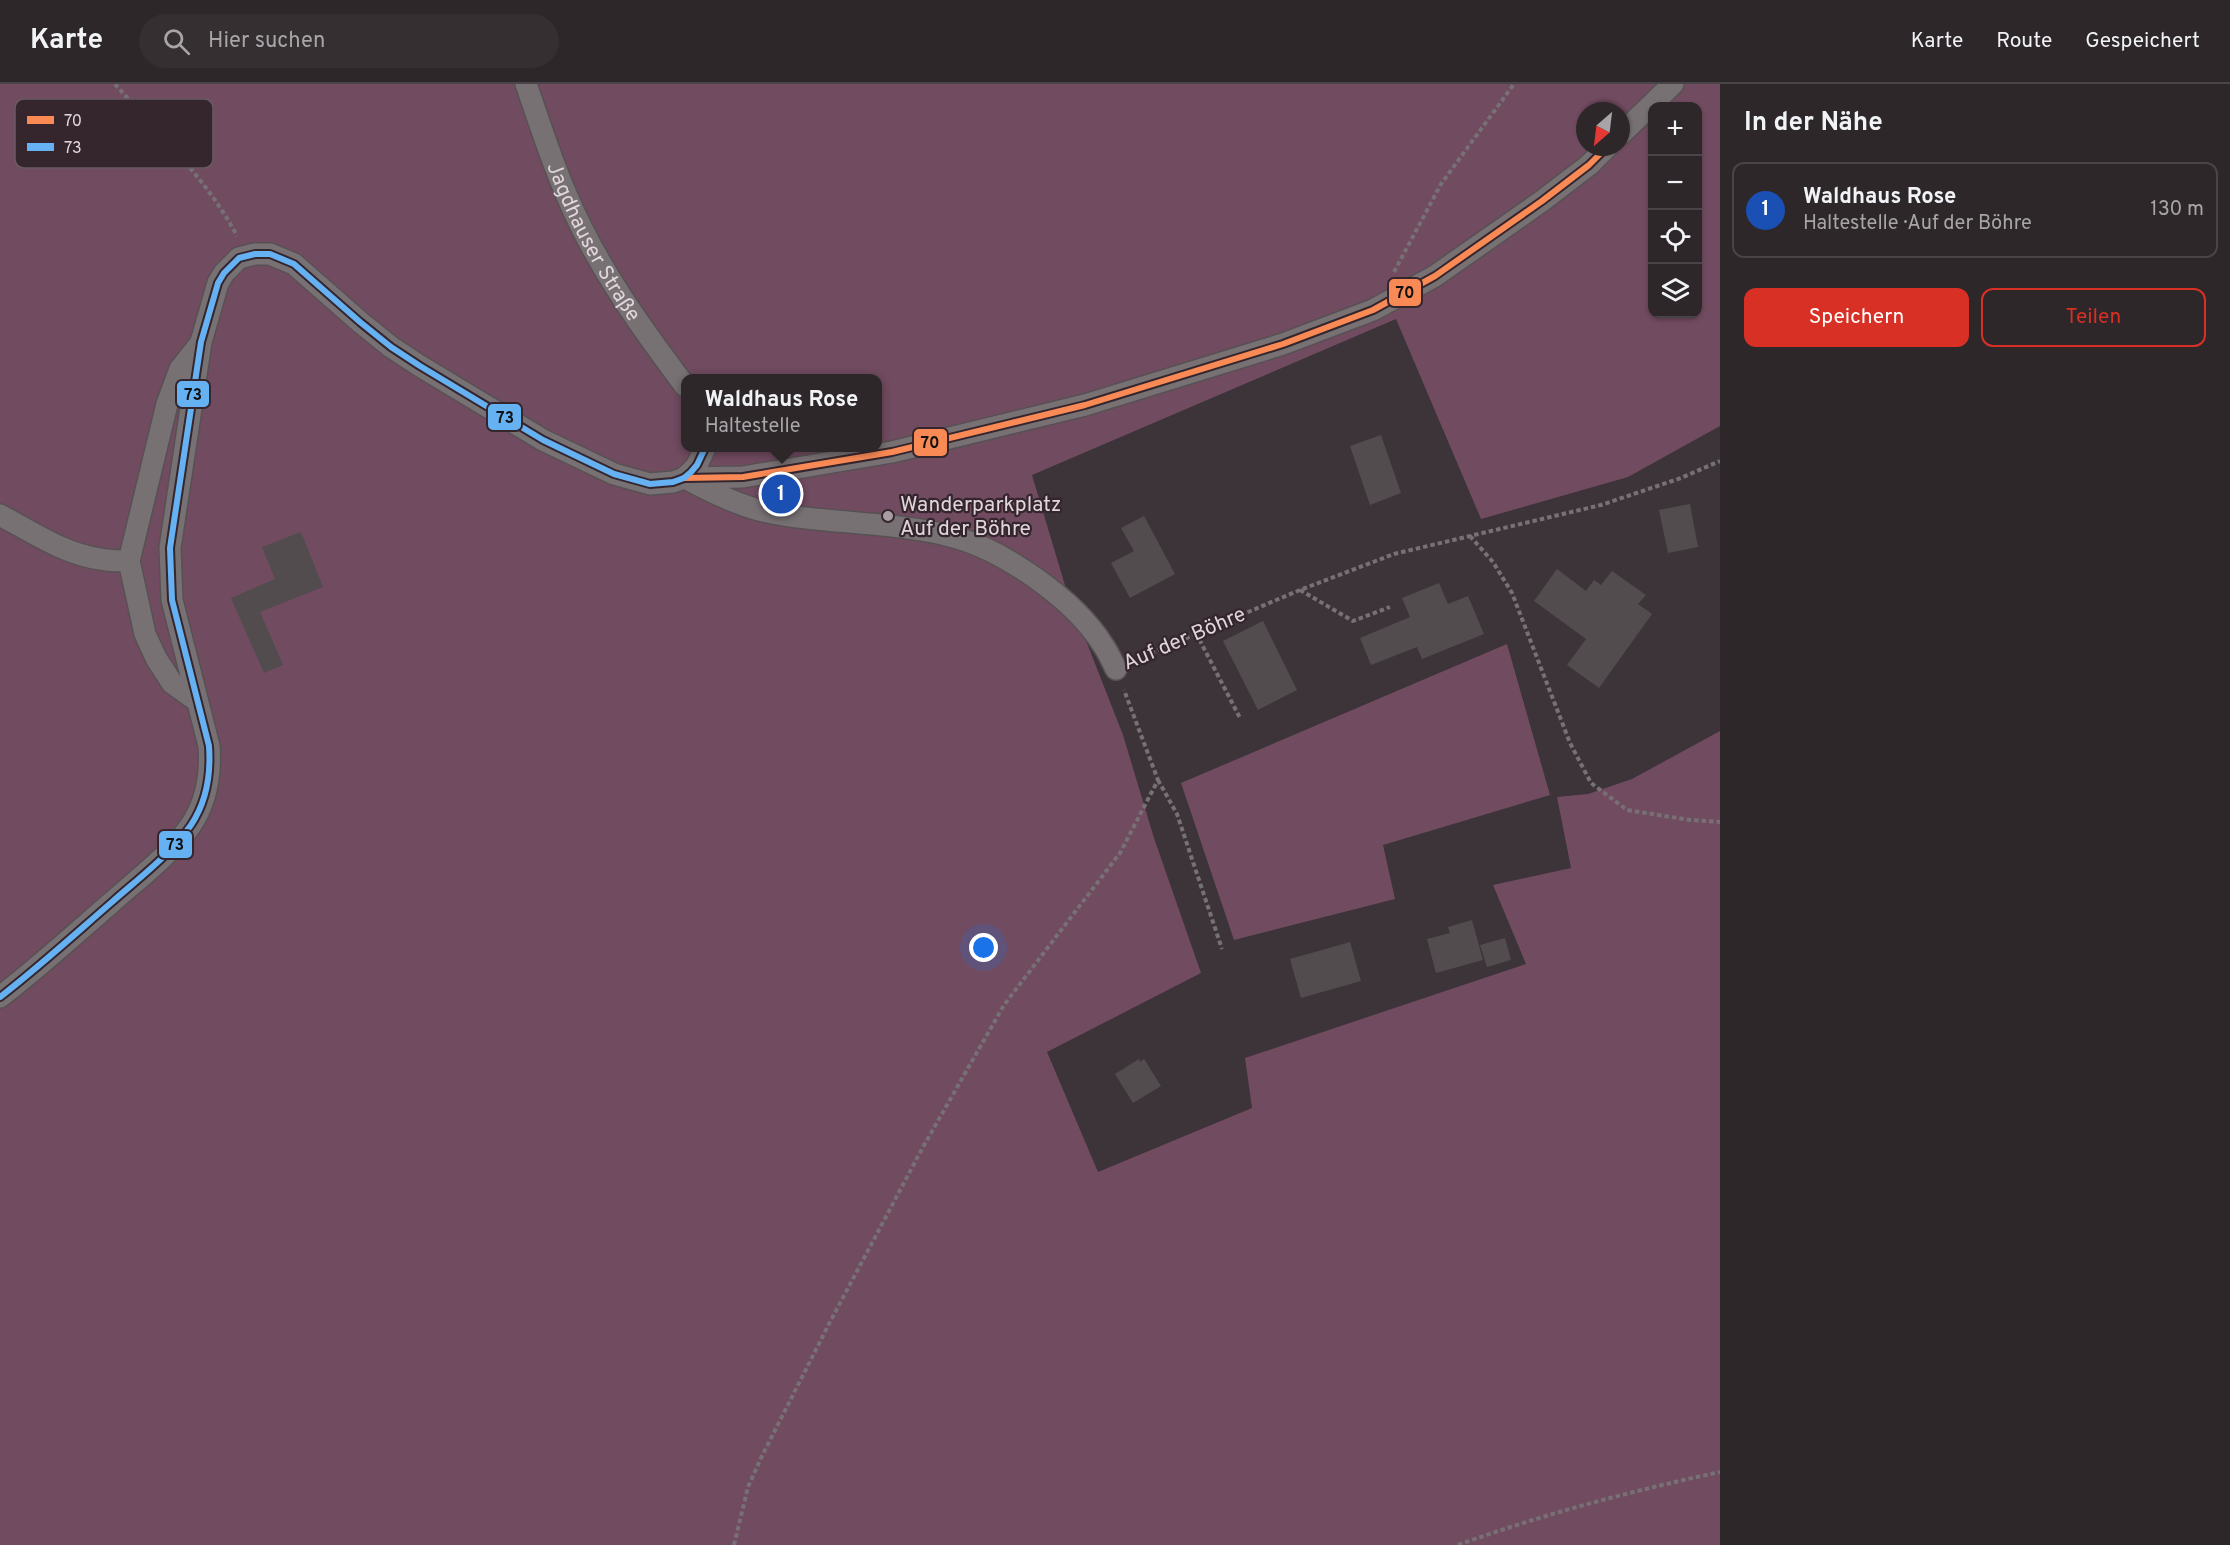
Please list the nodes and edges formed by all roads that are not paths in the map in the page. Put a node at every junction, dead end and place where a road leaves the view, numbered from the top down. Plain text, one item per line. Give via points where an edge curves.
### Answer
1 (526, 84) edge
2 (1673, 84) edge
3 (1630, 125) edge
4 (1598, 156) edge
5 (201, 342) junction
6 (681, 381) edge
7 (703, 452) edge
8 (684, 478) junction
9 (0, 515) edge
10 (129, 561) junction
11 (1116, 669) road end
12 (197, 701) junction
13 (0, 997) edge

1 - 6 street, Jagdhauser Straße via 566,195 589,242 628,308
2 - 3 street
4 - 8 street via 1493,237 1434,276 1373,310 1283,344 1085,405 892,452 743,477
5 - 8 street via 213,295 231,264 246,255 276,256 302,270 391,347 543,440 632,481 662,484
5 - 10 street via 185,360 167,404
5 - 12 street via 170,569 172,600
7 - 8 street via 698,465
8 - 11 street, Auf der Böhre via 722,498 759,510 924,531 975,544 1041,581 1102,643
9 - 10 street via 80,554
10 - 12 street via 145,634 156,658 172,683
12 - 13 street via 206,728 210,765 205,795 191,824 152,867

